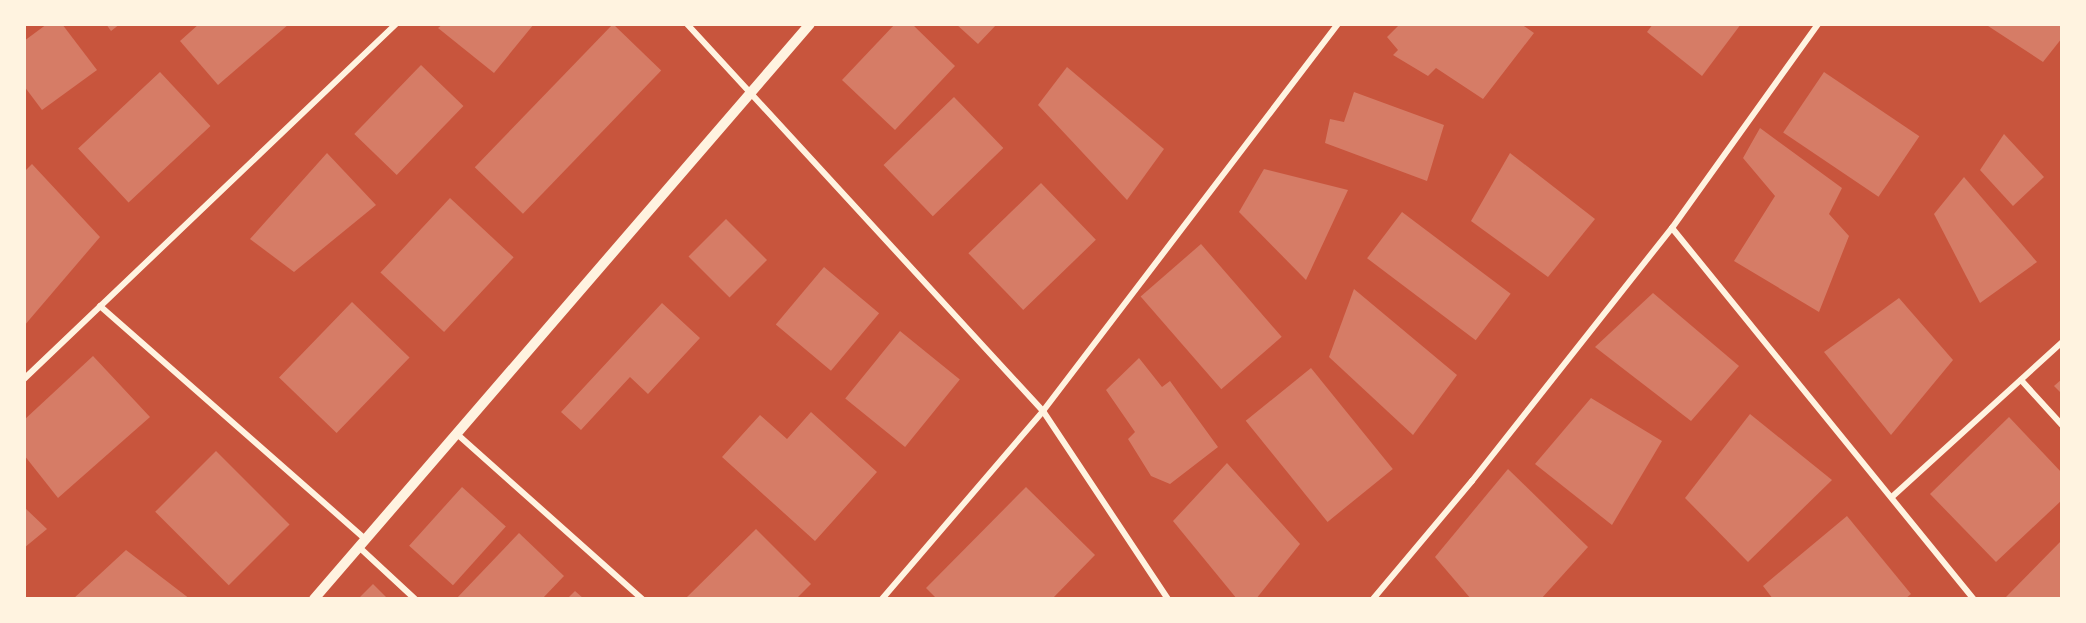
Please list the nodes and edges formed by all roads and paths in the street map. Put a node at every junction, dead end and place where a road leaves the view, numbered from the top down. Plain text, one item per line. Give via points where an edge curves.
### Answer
1 (396, 24) edge
2 (687, 24) edge
3 (810, 24) edge
4 (1338, 24) edge
5 (1818, 24) edge
6 (753, 94) junction
7 (1672, 228) junction
8 (100, 306) junction
9 (2062, 342) edge
10 (24, 379) edge
11 (2021, 380) junction
12 (1043, 411) junction
13 (2062, 424) edge
14 (457, 434) junction
15 (1893, 496) junction
16 (363, 544) junction
17 (314, 599) edge
18 (415, 599) edge
19 (642, 599) edge
20 (882, 599) edge
21 (1168, 599) edge
22 (1373, 599) edge
23 (1974, 599) edge

1 - 8 street
2 - 6 street
3 - 6 street
4 - 12 street
5 - 7 street
6 - 12 street
6 - 14 street
7 - 15 street
7 - 22 street via 1472,481
8 - 10 street
8 - 16 street
9 - 11 street
11 - 13 street
11 - 15 street
12 - 20 street
12 - 21 street
14 - 16 street
14 - 19 street
15 - 23 street
16 - 17 street
16 - 18 street

